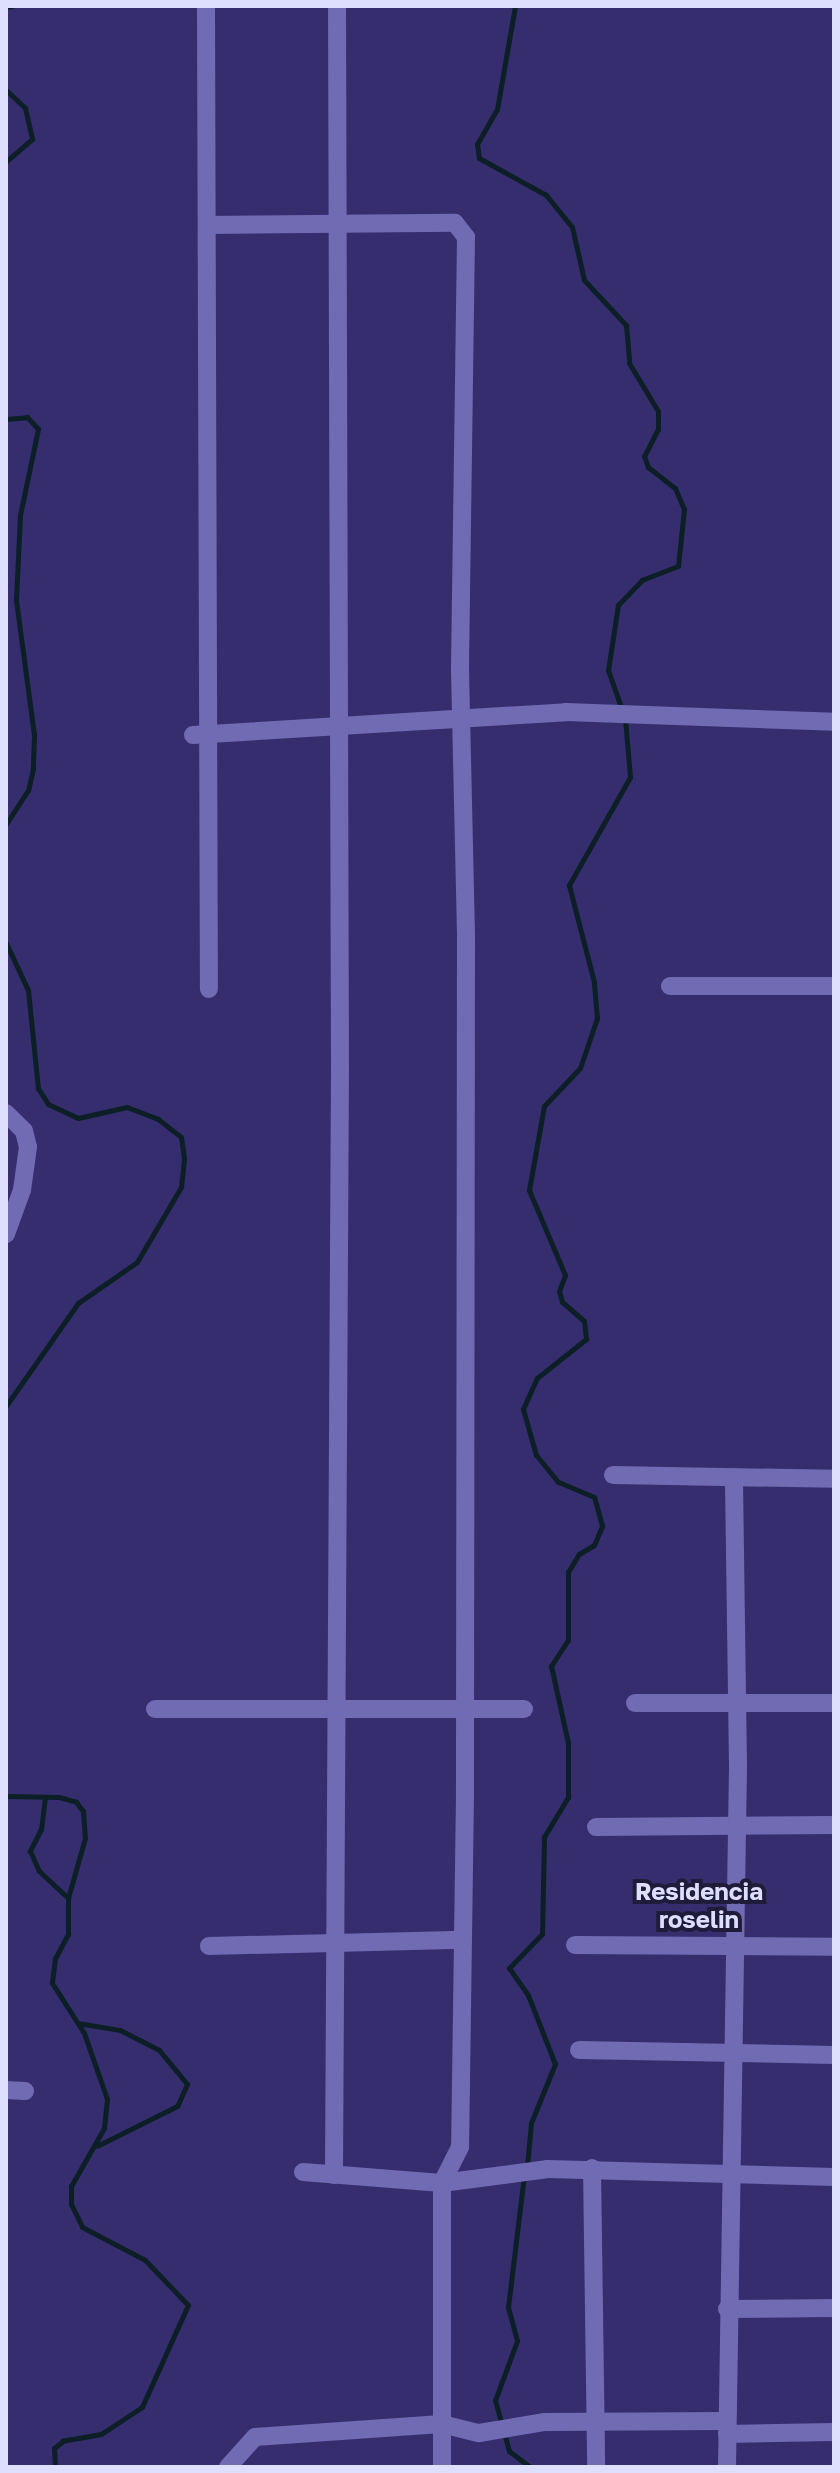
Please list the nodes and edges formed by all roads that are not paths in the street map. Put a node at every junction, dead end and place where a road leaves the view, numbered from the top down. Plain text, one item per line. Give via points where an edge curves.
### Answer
1 (206, 6) edge
2 (337, 6) edge
3 (207, 225) junction
4 (337, 225) junction
5 (461, 718) junction
6 (834, 722) edge
7 (339, 726) junction
8 (201, 734) junction
9 (670, 986) dead end
10 (834, 986) edge
11 (209, 989) dead end
12 (6, 1113) edge
13 (7, 1228) edge
14 (613, 1475) dead end
15 (734, 1477) junction
16 (834, 1479) edge
17 (635, 1703) dead end
18 (737, 1703) junction
19 (834, 1703) edge
20 (155, 1709) dead end
21 (334, 1709) junction
22 (465, 1709) junction
23 (524, 1709) dead end
24 (834, 1825) edge
25 (736, 1826) junction
26 (596, 1827) dead end
27 (463, 1940) junction
28 (334, 1943) junction
29 (575, 1945) dead end
30 (209, 1946) dead end
31 (733, 1946) junction
32 (834, 1947) edge
33 (579, 2050) dead end
34 (731, 2053) junction
35 (834, 2055) edge
36 (592, 2168) junction
37 (303, 2172) dead end
38 (334, 2175) junction
39 (834, 2177) edge
40 (728, 2178) junction
41 (442, 2183) junction
42 (834, 2308) edge
43 (727, 2309) junction
44 (595, 2422) junction
45 (442, 2424) junction
46 (726, 2428) junction
47 (834, 2432) edge
48 (228, 2467) edge
49 (442, 2467) edge
50 (596, 2467) edge
51 (727, 2467) edge

1 - 3 street
2 - 4 street
3 - 4 street
3 - 8 street
4 - 5 street via 455,223 466,237
4 - 7 street
5 - 6 street via 566,712
5 - 7 street
5 - 22 street via 466,935
7 - 8 street
7 - 21 street
8 - 11 street
9 - 10 street
12 - 13 street via 24,1131 28,1147 22,1190
14 - 15 street
15 - 16 street
15 - 18 street
17 - 18 street
18 - 19 street
18 - 25 street
20 - 21 street
21 - 22 street
21 - 28 street
22 - 23 street
22 - 27 street
24 - 25 street
25 - 26 street
25 - 31 street
27 - 28 street
27 - 41 street via 460,2147
28 - 30 street
28 - 38 street
29 - 31 street
31 - 32 street
31 - 34 street
33 - 34 street
34 - 35 street
34 - 40 street
36 - 40 street
36 - 41 street via 493,2173
36 - 44 street
37 - 38 street
38 - 41 street
39 - 40 street
40 - 43 street
41 - 45 street
42 - 43 street
43 - 46 street
44 - 45 street via 545,2422 479,2433
44 - 46 street
44 - 50 street
45 - 48 street via 255,2437
45 - 49 street
46 - 47 street
46 - 51 street

